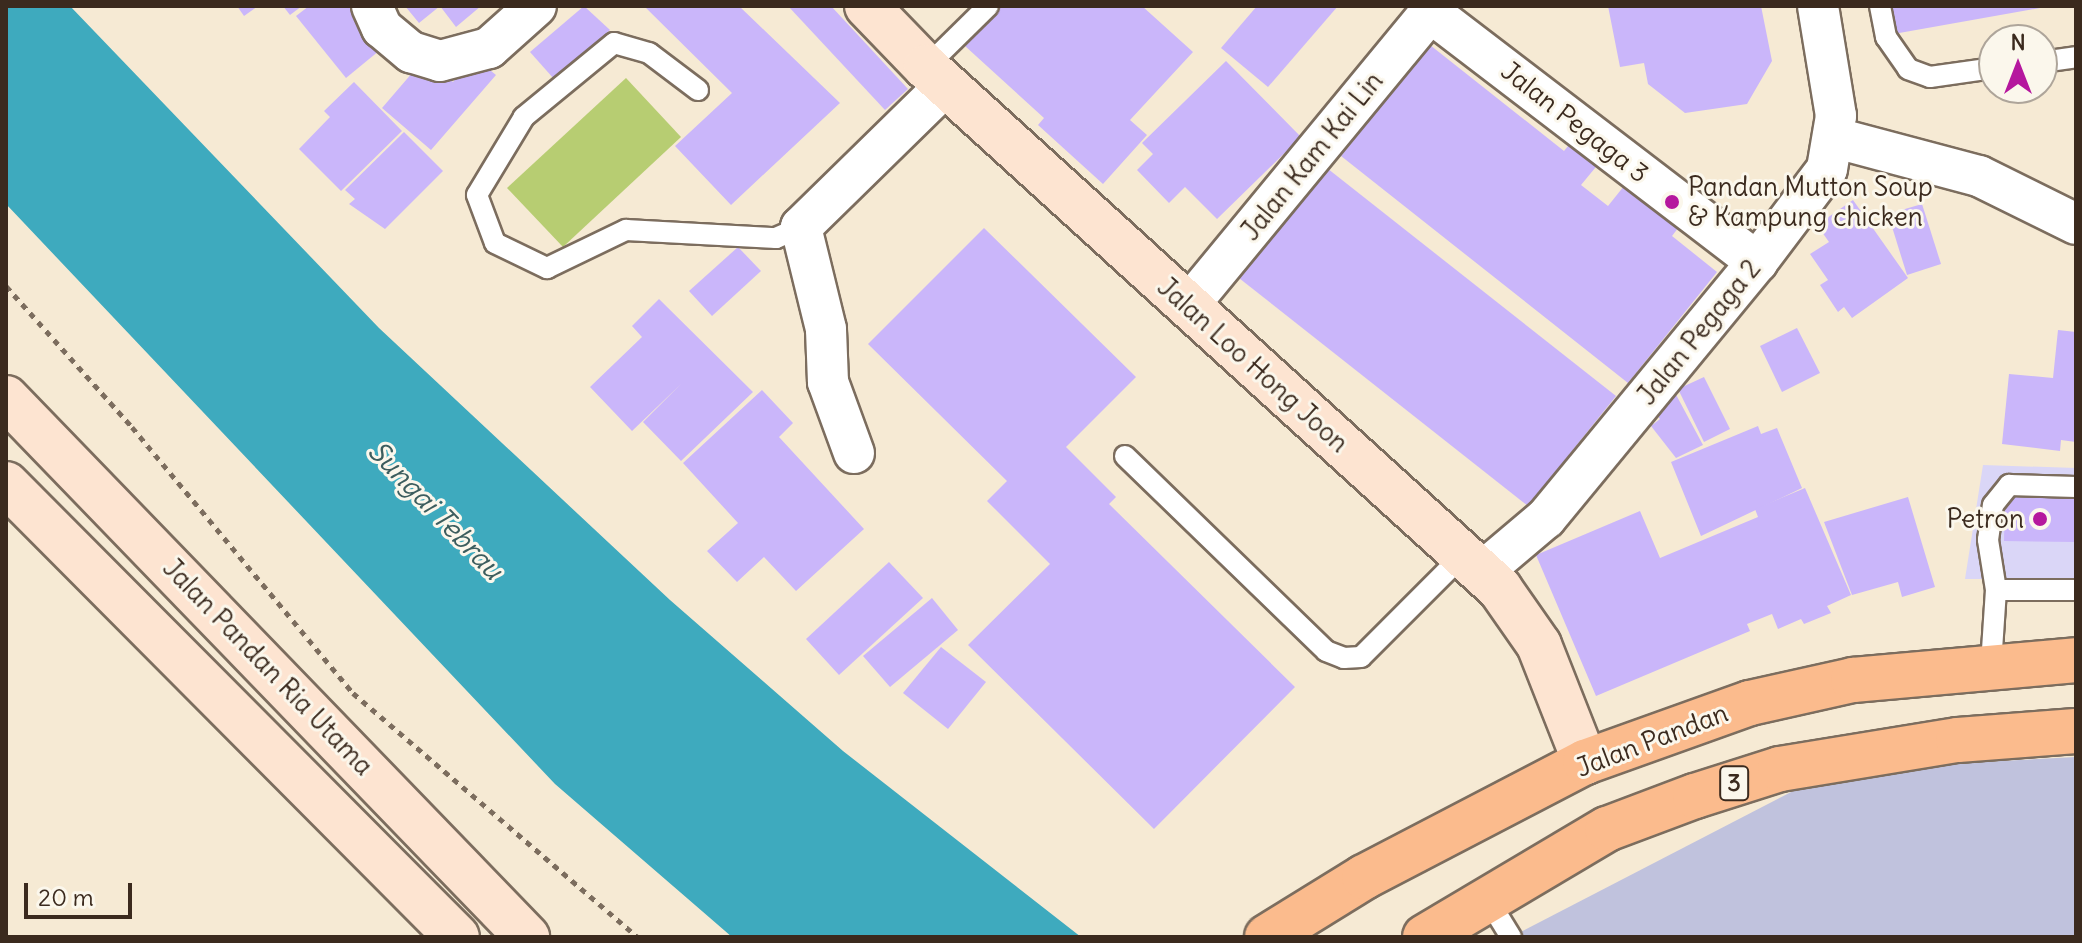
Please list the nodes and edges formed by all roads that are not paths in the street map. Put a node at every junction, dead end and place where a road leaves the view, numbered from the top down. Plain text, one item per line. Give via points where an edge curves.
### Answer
1 (372, 6) edge
2 (536, 6) edge
3 (867, 6) edge
4 (988, 6) edge
5 (1818, 6) edge
6 (1880, 6) edge
7 (1433, 9) edge
8 (1978, 70) edge
9 (936, 76) junction
10 (698, 90) dead end
11 (1836, 138) junction
12 (2076, 224) edge
13 (801, 227) junction
14 (1757, 262) junction
15 (1188, 306) junction
16 (6, 398) edge
17 (854, 453) dead end
18 (1125, 456) dead end
19 (6, 484) edge
20 (2076, 487) edge
21 (1473, 563) junction
22 (1996, 590) junction
23 (2076, 590) edge
24 (2076, 660) edge
25 (1991, 665) junction
26 (2076, 731) edge
27 (1585, 762) junction
28 (475, 882) junction
29 (1487, 898) junction
30 (447, 927) edge
31 (527, 937) edge
32 (1267, 937) edge
33 (1425, 937) edge
34 (1511, 937) edge

1 - 2 street via 382,28 411,52 440,61 489,48
3 - 9 street, Jalan Loo Hong Joon
4 - 9 lane
5 - 11 street, Jalan Pegaga 2
6 - 8 lane via 1886,37 1908,69 1930,77
7 - 14 street, Jalan Pegaga 3
7 - 15 street, Jalan Kam Kai Lin
9 - 13 street
9 - 15 street, Jalan Loo Hong Joon
10 - 13 lane via 649,53 614,43 524,117 477,195 495,243 547,268 626,230 776,238
11 - 12 street via 1979,176
11 - 14 street, Jalan Pegaga 2 via 1827,169
13 - 17 street via 826,329 828,382
14 - 21 street, Jalan Pegaga 2 via 1546,518
15 - 21 street, Jalan Loo Hong Joon
16 - 28 street, Jalan Pandan Ria Utama
18 - 21 lane via 1326,651 1344,658 1361,657
19 - 30 street
20 - 22 lane via 2009,485 1993,505 1988,540
21 - 27 street, Jalan Loo Hong Joon via 1539,645
22 - 23 lane
22 - 25 lane
24 - 25 highway, Jalan Pandan
25 - 27 highway, Jalan Pandan via 1853,680 1750,703
26 - 29 highway, 3 via 1958,740 1780,769 1607,829
27 - 32 highway, Jalan Pandan via 1364,877
28 - 30 street
28 - 31 street, Jalan Pandan Ria Utama
29 - 33 highway, 3
29 - 34 lane

